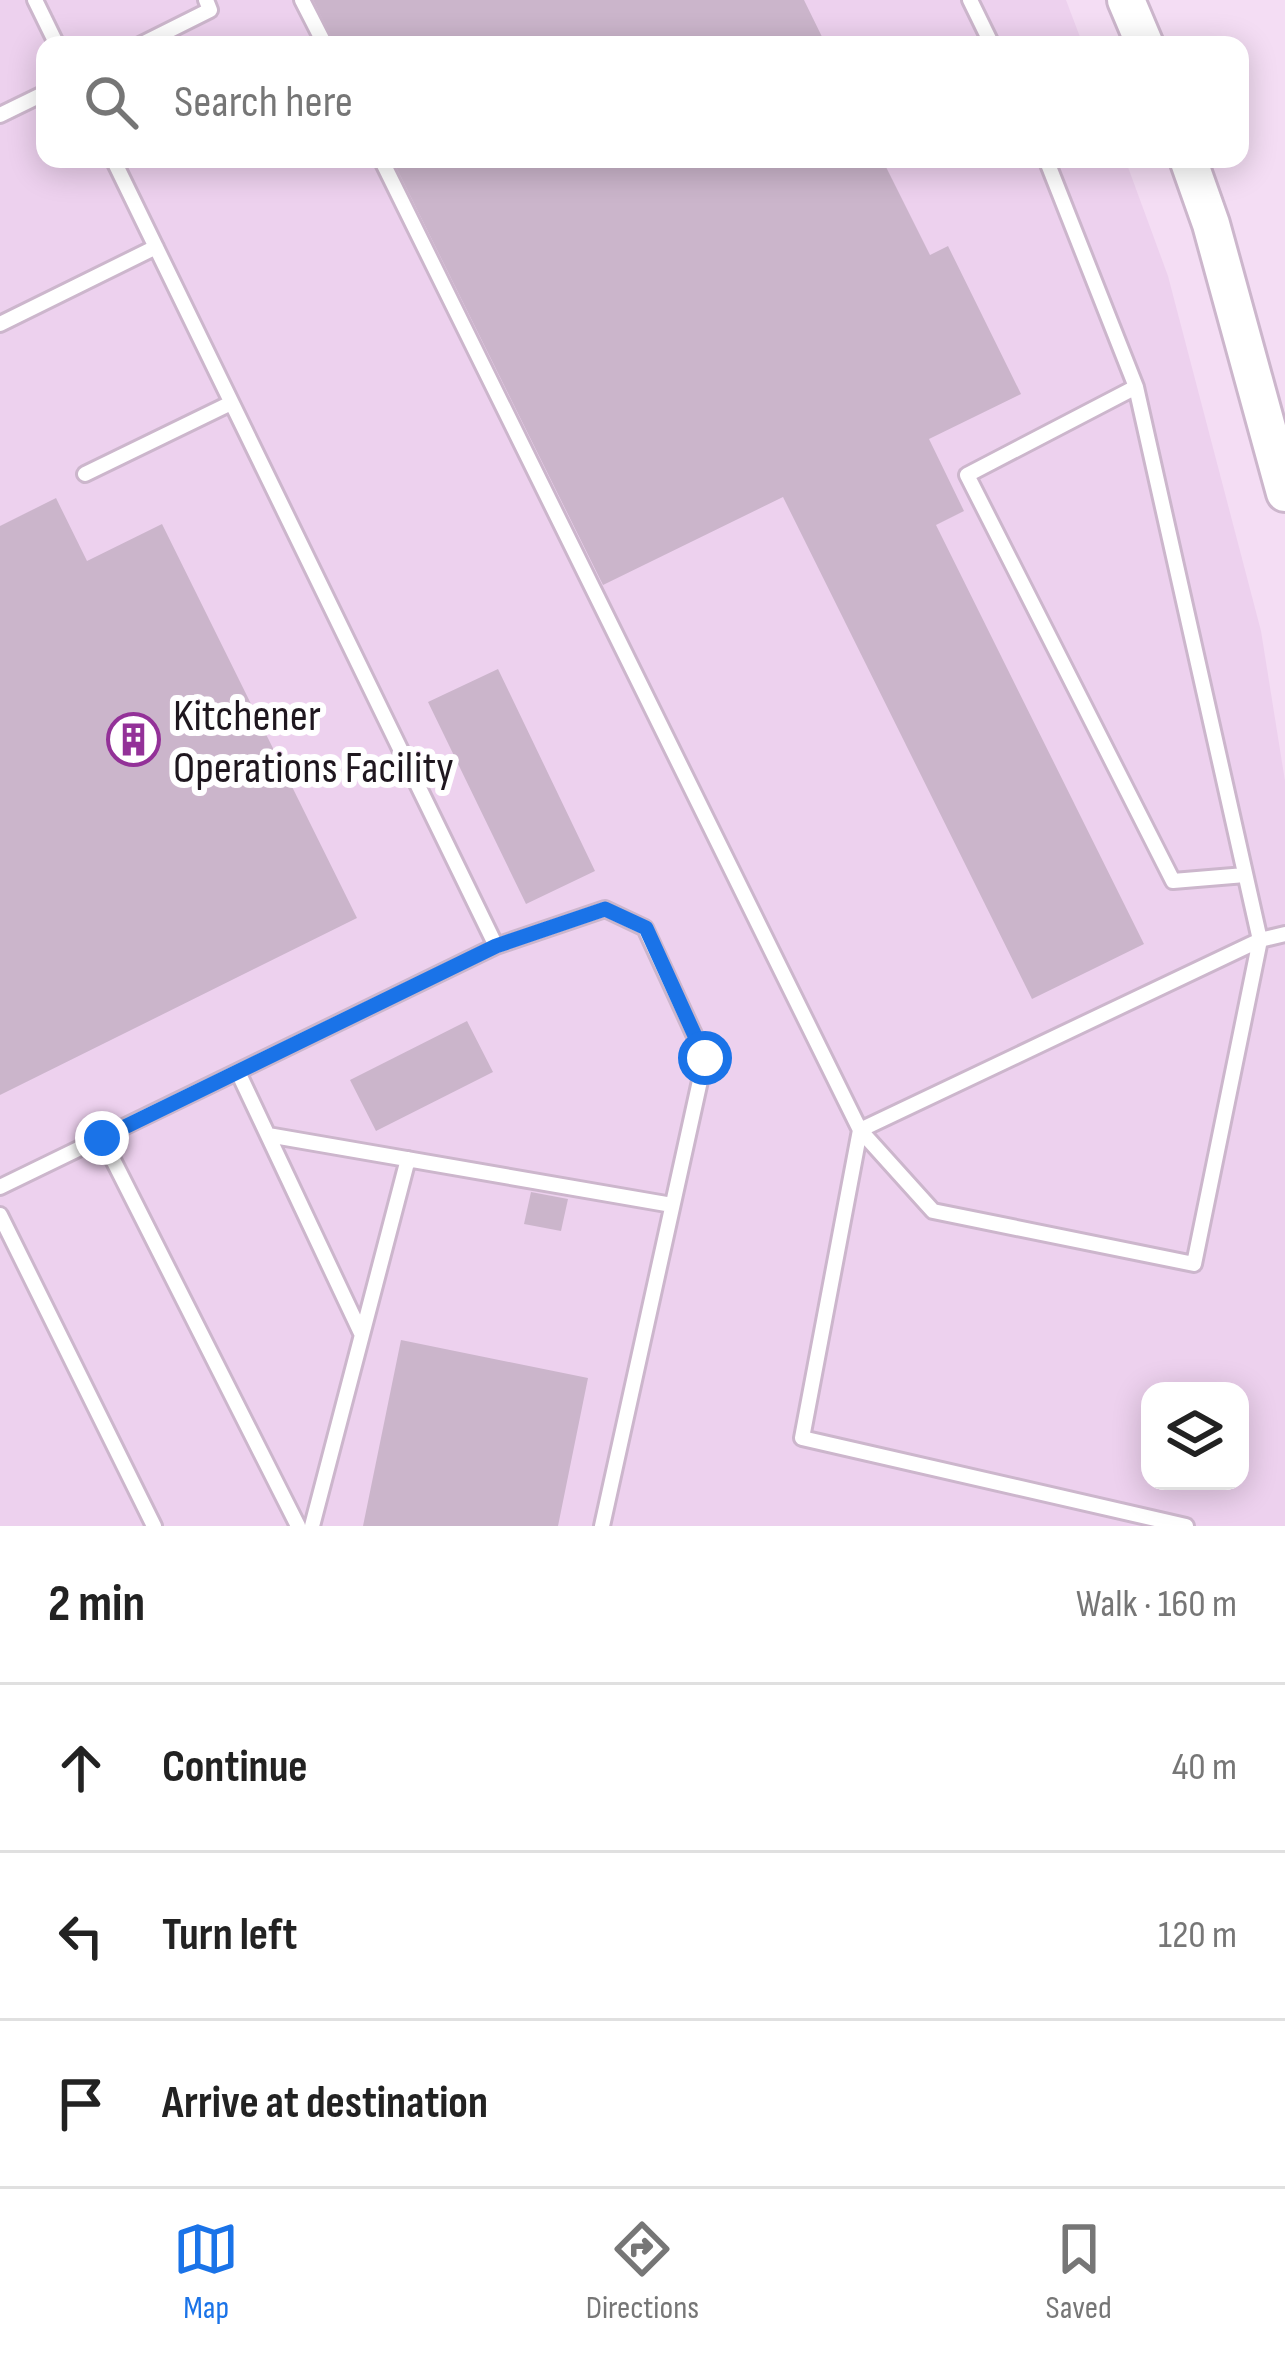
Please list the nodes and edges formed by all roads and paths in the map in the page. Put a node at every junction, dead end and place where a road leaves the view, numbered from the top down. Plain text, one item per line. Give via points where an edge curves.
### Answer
1 (35, 0) edge
2 (206, 0) edge
3 (302, 0) edge
4 (970, 0) edge
5 (1126, 0) edge
6 (53, 36) edge
7 (158, 36) edge
8 (320, 36) edge
9 (988, 36) edge
10 (1140, 36) edge
11 (36, 97) edge
12 (0, 115) edge
13 (116, 168) edge
14 (385, 168) edge
15 (1050, 168) edge
16 (1191, 168) edge
17 (156, 248) junction
18 (0, 324) edge
19 (1136, 387) junction
20 (231, 403) junction
21 (86, 474) dead end
22 (1285, 493) edge
23 (1245, 875) junction
24 (1285, 934) edge
25 (1260, 940) junction
26 (496, 946) junction
27 (238, 1072) junction
28 (860, 1130) junction
29 (268, 1135) junction
30 (102, 1138) junction
31 (408, 1159) junction
32 (0, 1187) edge
33 (673, 1205) junction
34 (0, 1215) edge
35 (362, 1335) junction
36 (154, 1526) edge
37 (298, 1526) edge
38 (312, 1526) edge
39 (602, 1526) edge
40 (1186, 1526) edge

1 - 6 lane
2 - 7 lane via 211,10
3 - 8 lane
4 - 9 lane
5 - 10 street
11 - 12 lane
13 - 17 lane
14 - 28 lane
15 - 19 lane
16 - 22 street
17 - 18 lane
17 - 20 lane
19 - 23 lane
19 - 23 lane via 968,475 1173,881
20 - 21 lane
20 - 26 lane
23 - 25 lane
24 - 25 lane
25 - 28 lane
25 - 28 lane via 1194,1264 933,1210
26 - 27 lane
26 - 33 lane via 605,909 646,928 705,1058
27 - 29 lane
27 - 30 lane
28 - 40 lane via 802,1438
29 - 31 lane
29 - 35 lane
30 - 32 lane
30 - 37 lane
31 - 33 lane
31 - 35 lane
33 - 39 lane
34 - 36 lane
35 - 38 lane

